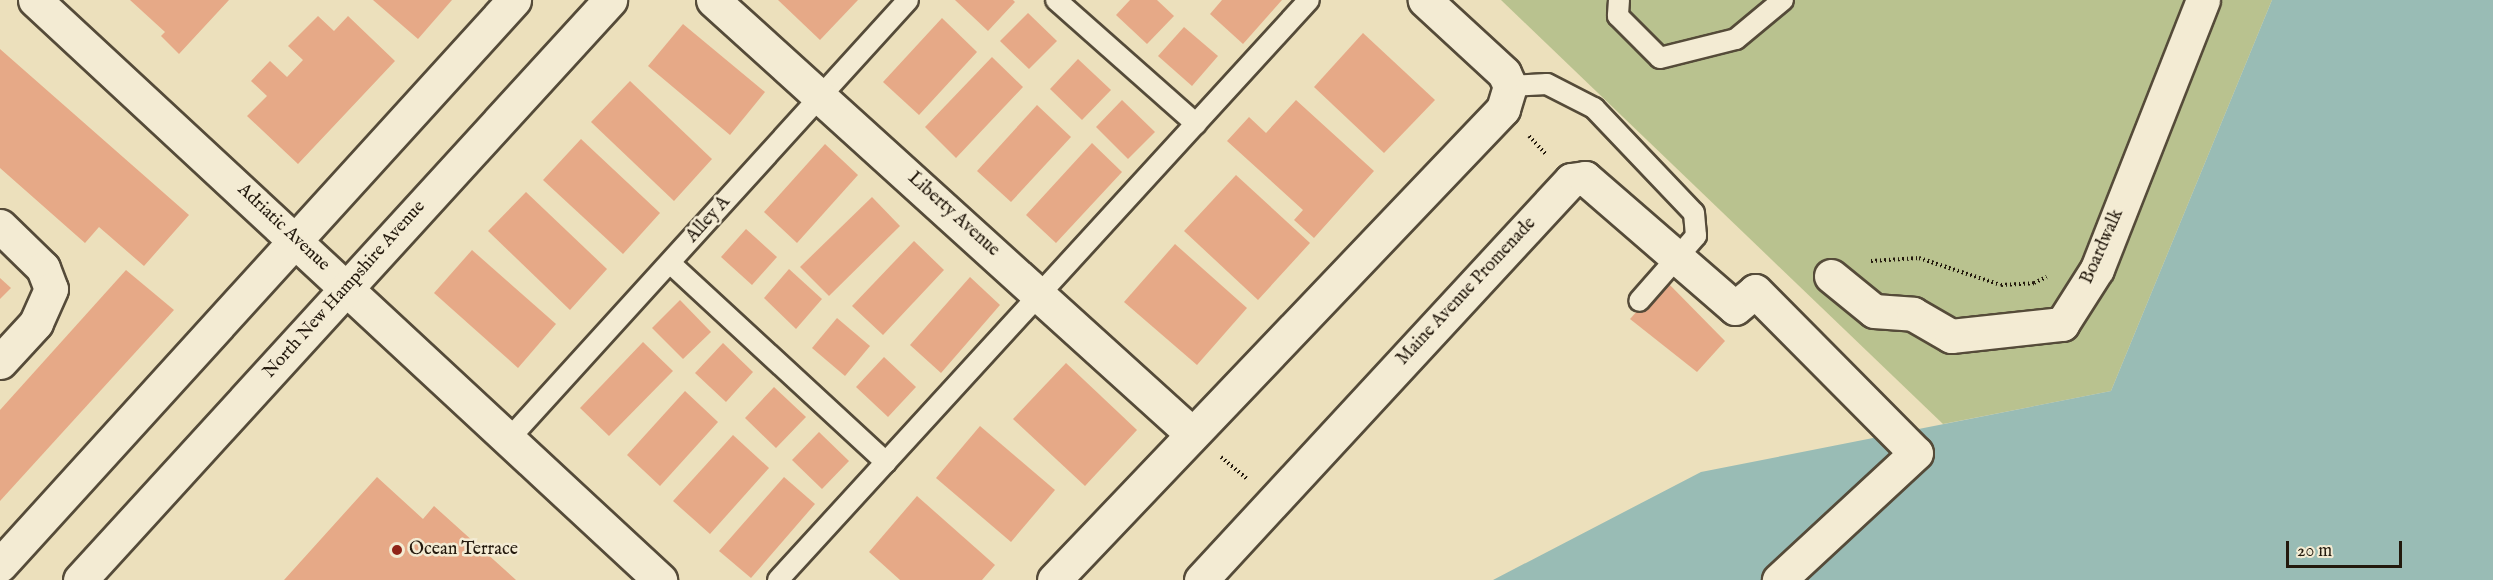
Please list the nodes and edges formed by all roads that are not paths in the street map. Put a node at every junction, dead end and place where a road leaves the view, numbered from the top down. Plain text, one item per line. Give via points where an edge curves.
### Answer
1 (35, 0) edge
2 (514, 0) edge
3 (610, 0) edge
4 (713, 0) edge
5 (908, 0) edge
6 (1056, 0) edge
7 (1309, 0) edge
8 (1425, 0) edge
9 (1619, 0) edge
10 (1783, 0) edge
11 (2203, 0) edge
12 (1510, 86) junction
13 (822, 97) junction
14 (1196, 124) junction
15 (0, 226) edge
16 (296, 240) junction
17 (1679, 258) junction
18 (670, 263) junction
19 (1831, 276) road end
20 (347, 287) junction
21 (1041, 293) junction
22 (1639, 301) dead end
23 (0, 362) edge
24 (1190, 432) junction
25 (509, 439) junction
26 (886, 462) junction
27 (0, 565) edge
28 (80, 580) edge
29 (660, 580) edge
30 (778, 580) edge
31 (1054, 580) edge
32 (1201, 580) edge
33 (1779, 580) edge

1 - 16 street, Adriatic Avenue
2 - 16 street
3 - 20 street, North New Hampshire Avenue
4 - 13 street, Liberty Avenue
5 - 13 lane, Alley A
6 - 14 lane
7 - 14 lane
8 - 12 street via 1504,73
9 - 10 lane via 1618,16 1660,58 1736,39
11 - 19 street, Boardwalk via 2097,269 2062,324 1951,336 1913,314 1874,311
12 - 17 lane via 1547,84 1594,108 1678,192 1694,213 1696,236
12 - 24 street via 1503,109
13 - 18 lane, Alley A
13 - 21 street, Liberty Avenue
14 - 21 lane
15 - 23 street via 43,268 51,289 36,323
16 - 20 street, Adriatic Avenue
16 - 27 street
17 - 22 lane
17 - 32 street, Maine Avenue Promenade via 1585,178 1570,180
17 - 33 street, Maine Avenue Promenade via 1735,308 1755,291 1916,453
18 - 25 lane, Alley A
18 - 26 lane
20 - 25 street, Adriatic Avenue
20 - 28 street, North New Hampshire Avenue
21 - 24 street, Liberty Avenue
21 - 26 lane
24 - 31 street
25 - 29 street, Adriatic Avenue
26 - 30 lane

